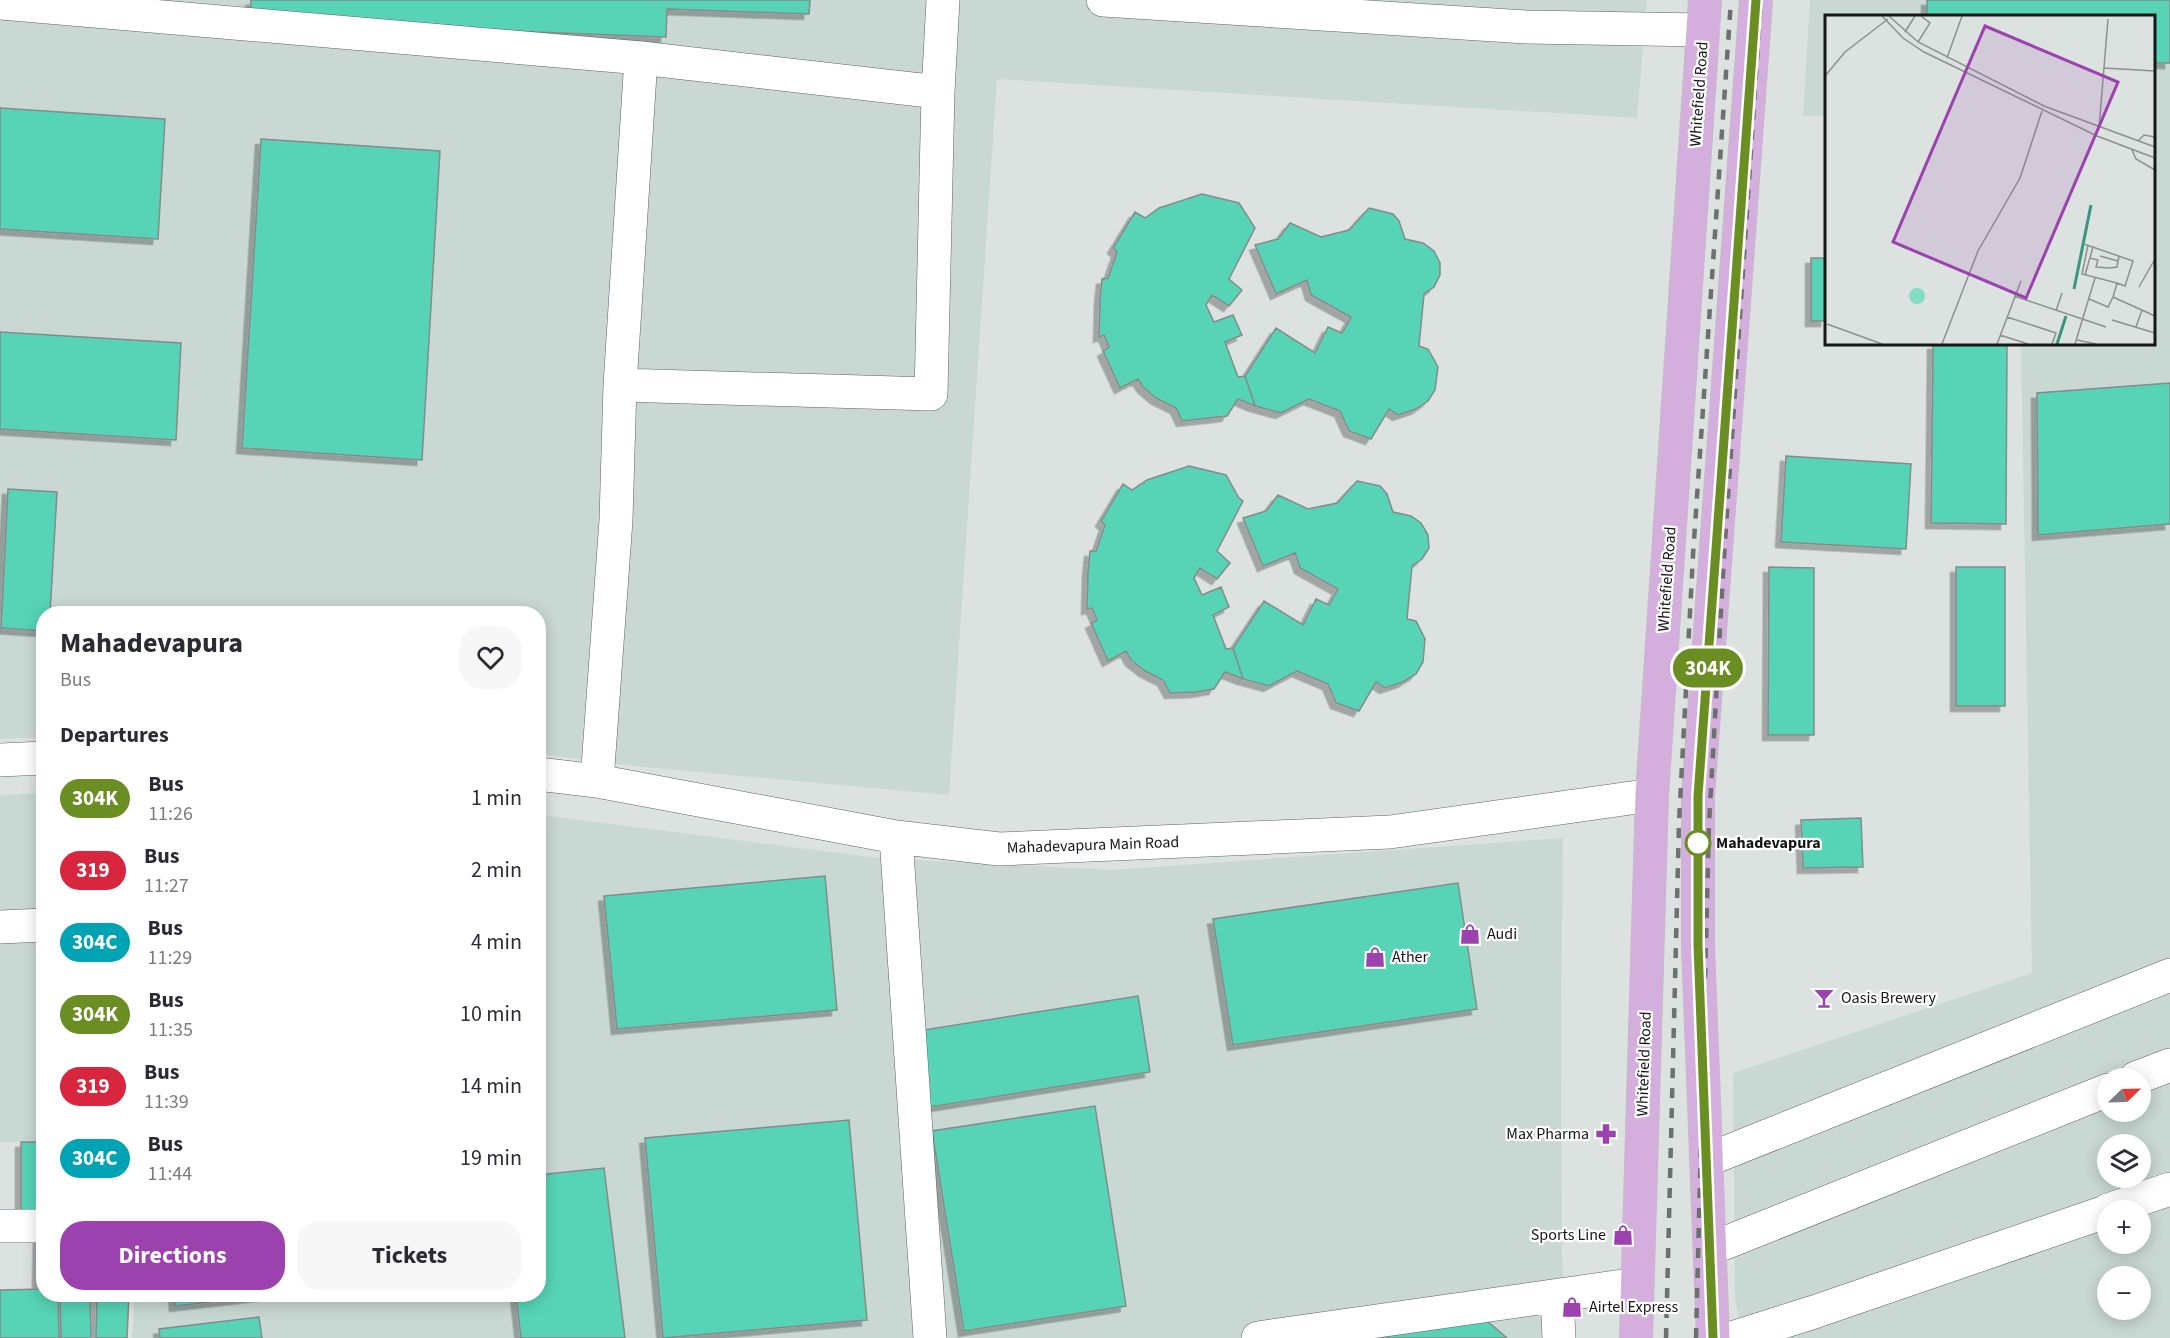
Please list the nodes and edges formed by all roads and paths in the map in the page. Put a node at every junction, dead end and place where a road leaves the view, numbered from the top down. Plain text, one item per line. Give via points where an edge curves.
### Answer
1 (943, 0) edge
2 (1103, 0) edge
3 (1756, 0) edge
4 (0, 3) edge
5 (1527, 13) edge
6 (1704, 15) edge
7 (641, 58) junction
8 (938, 92) junction
9 (620, 385) junction
10 (36, 758) edge
11 (0, 760) edge
12 (546, 775) edge
13 (597, 781) junction
14 (1652, 795) junction
15 (896, 837) junction
16 (36, 925) edge
17 (0, 927) edge
18 (2170, 975) edge
19 (2170, 1065) edge
20 (2151, 1072) edge
21 (2097, 1094) edge
22 (1707, 1160) junction
23 (2170, 1189) edge
24 (2138, 1200) edge
25 (2097, 1214) edge
26 (0, 1226) edge
27 (36, 1226) edge
28 (1710, 1249) junction
29 (1637, 1284) junction
30 (1557, 1296) junction
31 (930, 1338) edge
32 (1258, 1338) edge
33 (1559, 1338) edge
34 (1636, 1338) edge
35 (1713, 1338) edge
36 (1732, 1338) edge

1 - 8 street
2 - 5 street
3 - 22 main road via 1698,796 1698,945
4 - 7 street
5 - 6 street
6 - 14 main road, Whitefield Road
7 - 8 street
7 - 9 street
8 - 9 street via 931,394
9 - 13 street via 616,520
10 - 11 street
12 - 13 street, Mahadevapura Main Road
13 - 15 street, Mahadevapura Main Road
14 - 15 street, Mahadevapura Main Road via 1390,832 999,849
14 - 29 main road, Whitefield Road
15 - 31 street
16 - 17 street
18 - 22 street
19 - 20 street
21 - 28 street
22 - 28 main road
23 - 24 street
25 - 36 street
26 - 27 street
28 - 35 main road
29 - 30 street
29 - 34 main road, Whitefield Road
30 - 32 street
30 - 33 street

